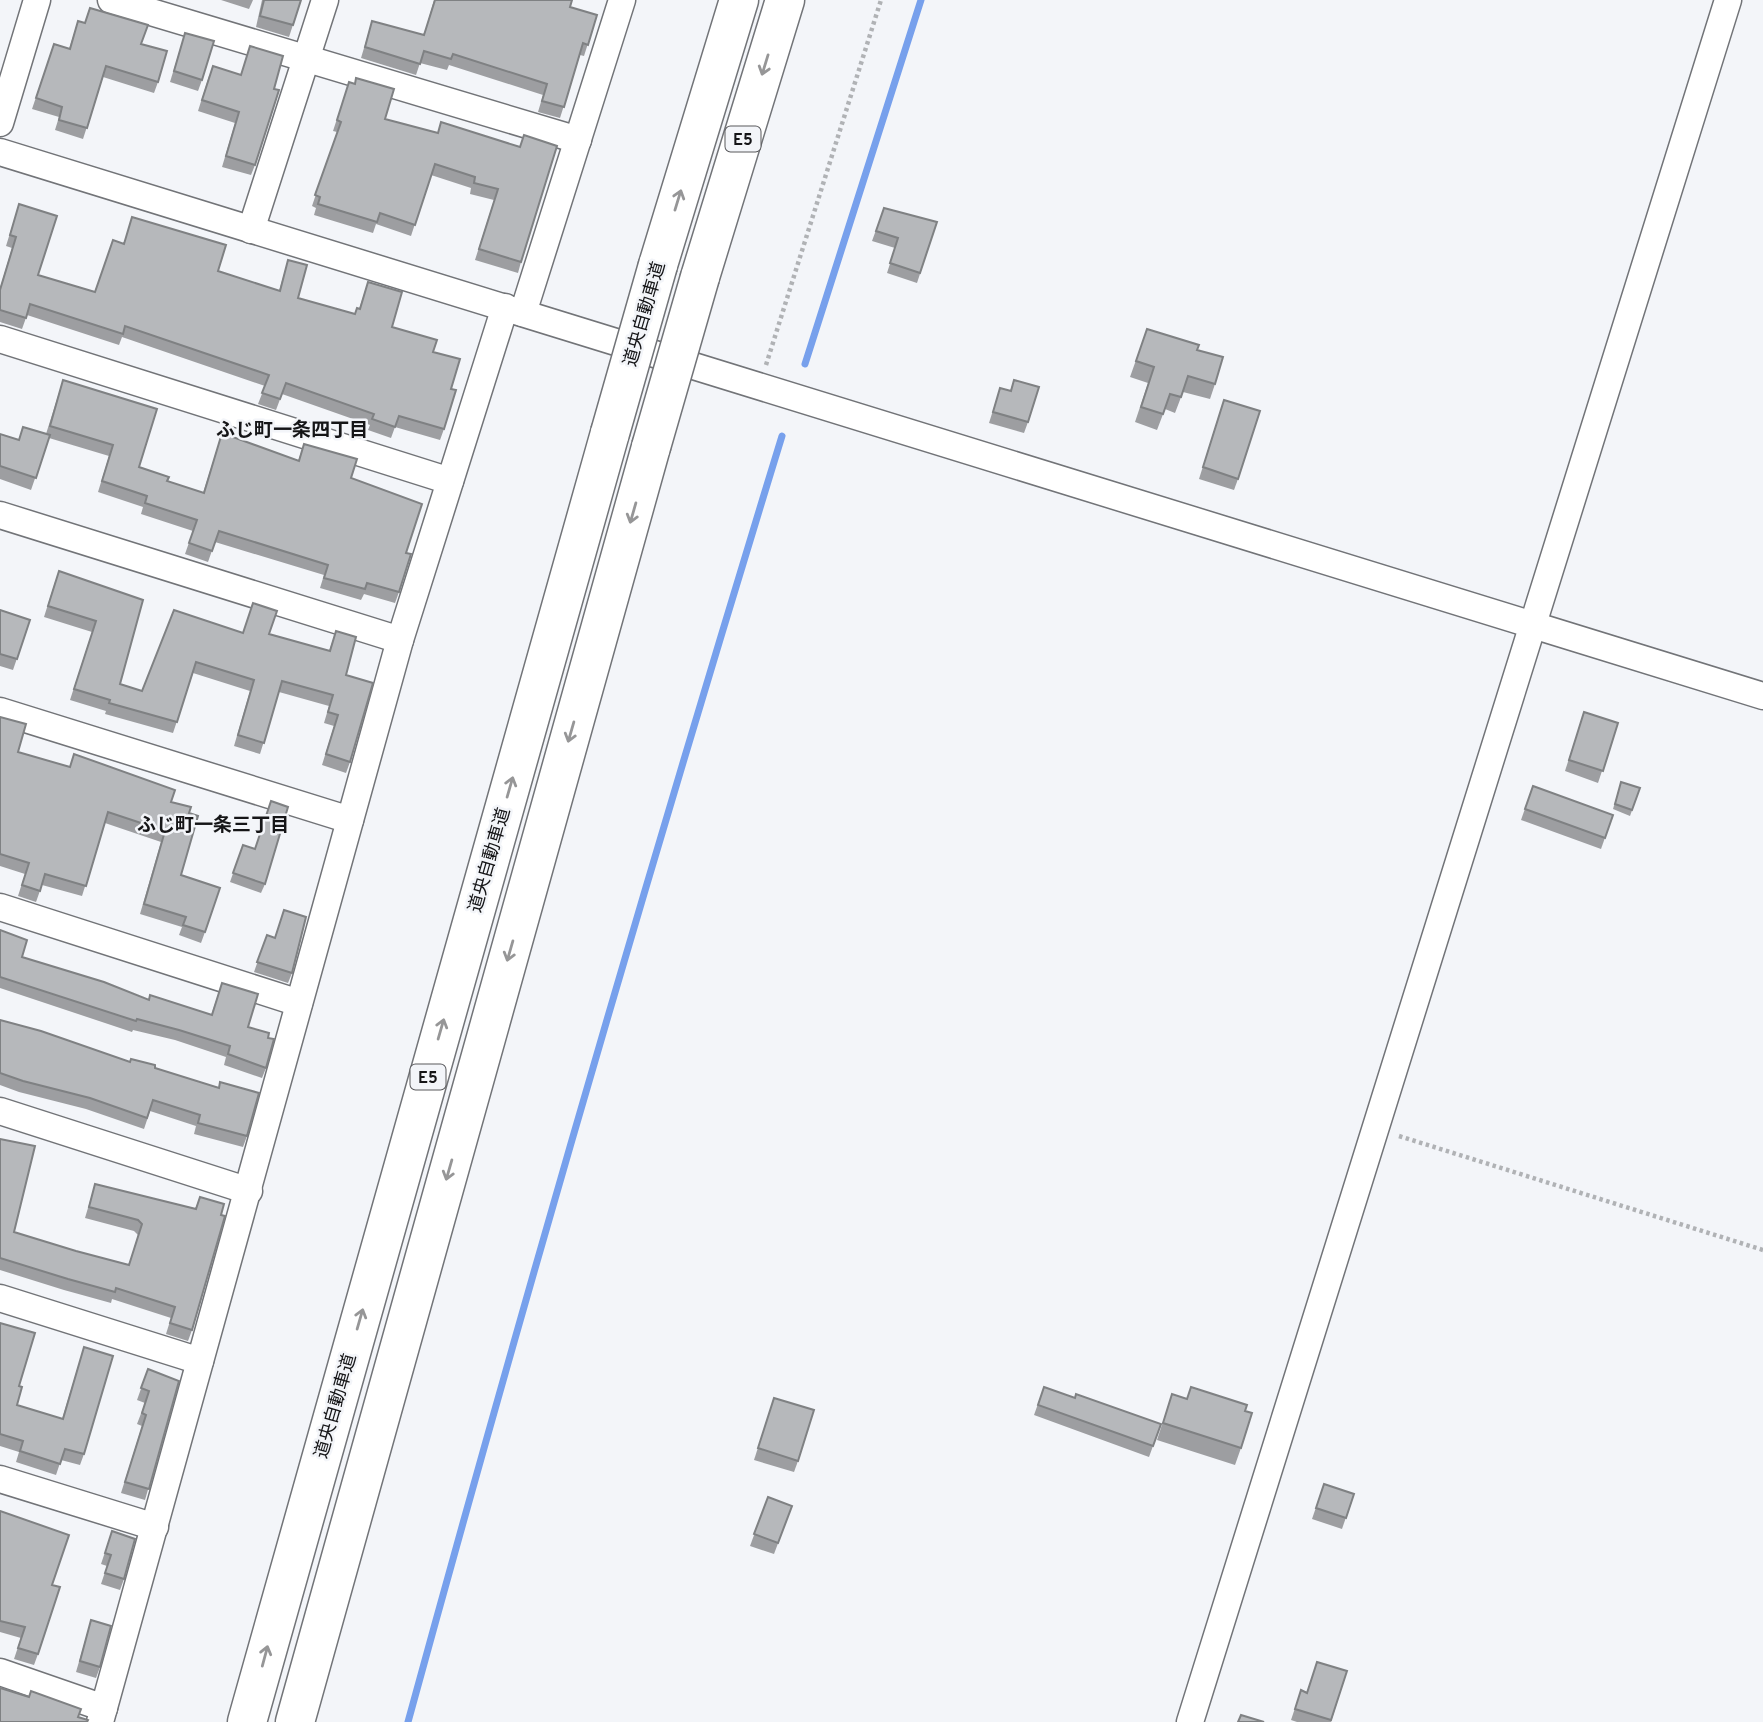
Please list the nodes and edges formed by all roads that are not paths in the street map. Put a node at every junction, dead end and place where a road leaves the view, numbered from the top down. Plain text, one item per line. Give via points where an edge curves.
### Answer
1 (37, 0) edge
2 (111, 0) edge
3 (325, 0) edge
4 (622, 0) edge
5 (739, 0) edge
6 (785, 0) edge
7 (1728, 0) edge
8 (306, 59) junction
9 (0, 123) edge
10 (578, 140) junction
11 (0, 152) edge
12 (251, 230) junction
13 (514, 310) junction
14 (0, 339) edge
15 (450, 481) junction
16 (0, 515) edge
17 (1534, 624) junction
18 (400, 640) junction
19 (1763, 696) edge
20 (0, 711) edge
21 (350, 820) junction
22 (0, 906) edge
23 (299, 1003) junction
24 (0, 1111) edge
25 (249, 1191) junction
26 (0, 1298) edge
27 (200, 1361) junction
28 (0, 1479) edge
29 (155, 1527) junction
30 (0, 1672) edge
31 (102, 1715) edge
32 (247, 1722) edge
33 (295, 1722) edge
34 (1190, 1722) edge

1 - 9 street
2 - 8 street
3 - 8 street
4 - 10 street
32 -> 5 highway, 道央自動車道 / E5, bridge via 610,433
6 -> 33 highway, E5, bridge via 651,447
7 - 17 street
8 - 10 street
8 - 12 street
10 - 13 street
11 - 12 street
12 - 13 street
13 - 15 street
13 - 17 street
14 - 15 street
15 - 18 street
16 - 18 street
17 - 19 street
17 - 34 street
18 - 21 street
20 - 21 street
21 - 23 street
22 - 23 street
23 - 25 street
24 - 25 street
25 - 27 street
26 - 27 street
27 - 29 street
28 - 29 street
29 - 31 street
30 - 31 street

